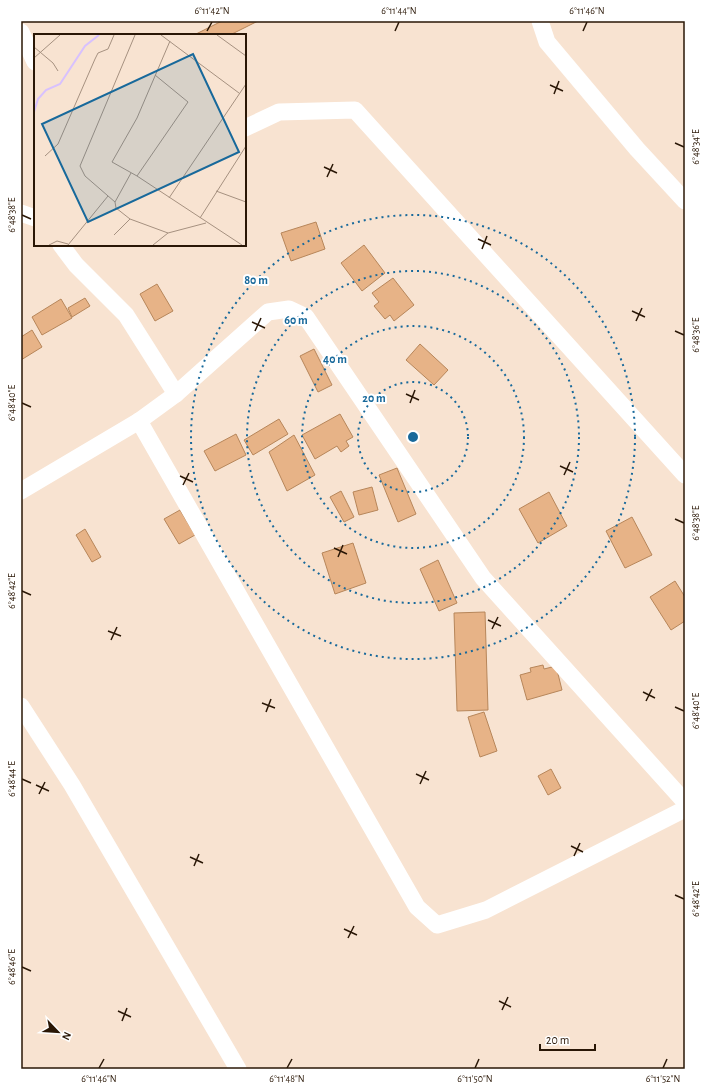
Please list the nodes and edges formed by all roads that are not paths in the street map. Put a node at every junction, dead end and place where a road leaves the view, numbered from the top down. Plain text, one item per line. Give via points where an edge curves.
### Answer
1 (540, 21) edge
2 (21, 32) edge
3 (34, 60) edge
4 (246, 128) edge
5 (685, 202) edge
6 (21, 213) edge
7 (34, 218) edge
8 (62, 246) edge
9 (176, 394) junction
10 (139, 421) junction
11 (685, 475) edge
12 (21, 491) edge
13 (21, 706) edge
14 (685, 802) edge
15 (685, 809) edge
16 (238, 1069) edge

1 - 5 street via 546,42
2 - 3 street
4 - 11 street via 279,112 355,110
6 - 7 street
8 - 9 street via 76,265 126,315
9 - 10 street
9 - 14 street via 268,312 289,310 306,317 483,578
10 - 12 street
10 - 15 street via 417,906 437,925 486,910
13 - 16 street via 72,785

